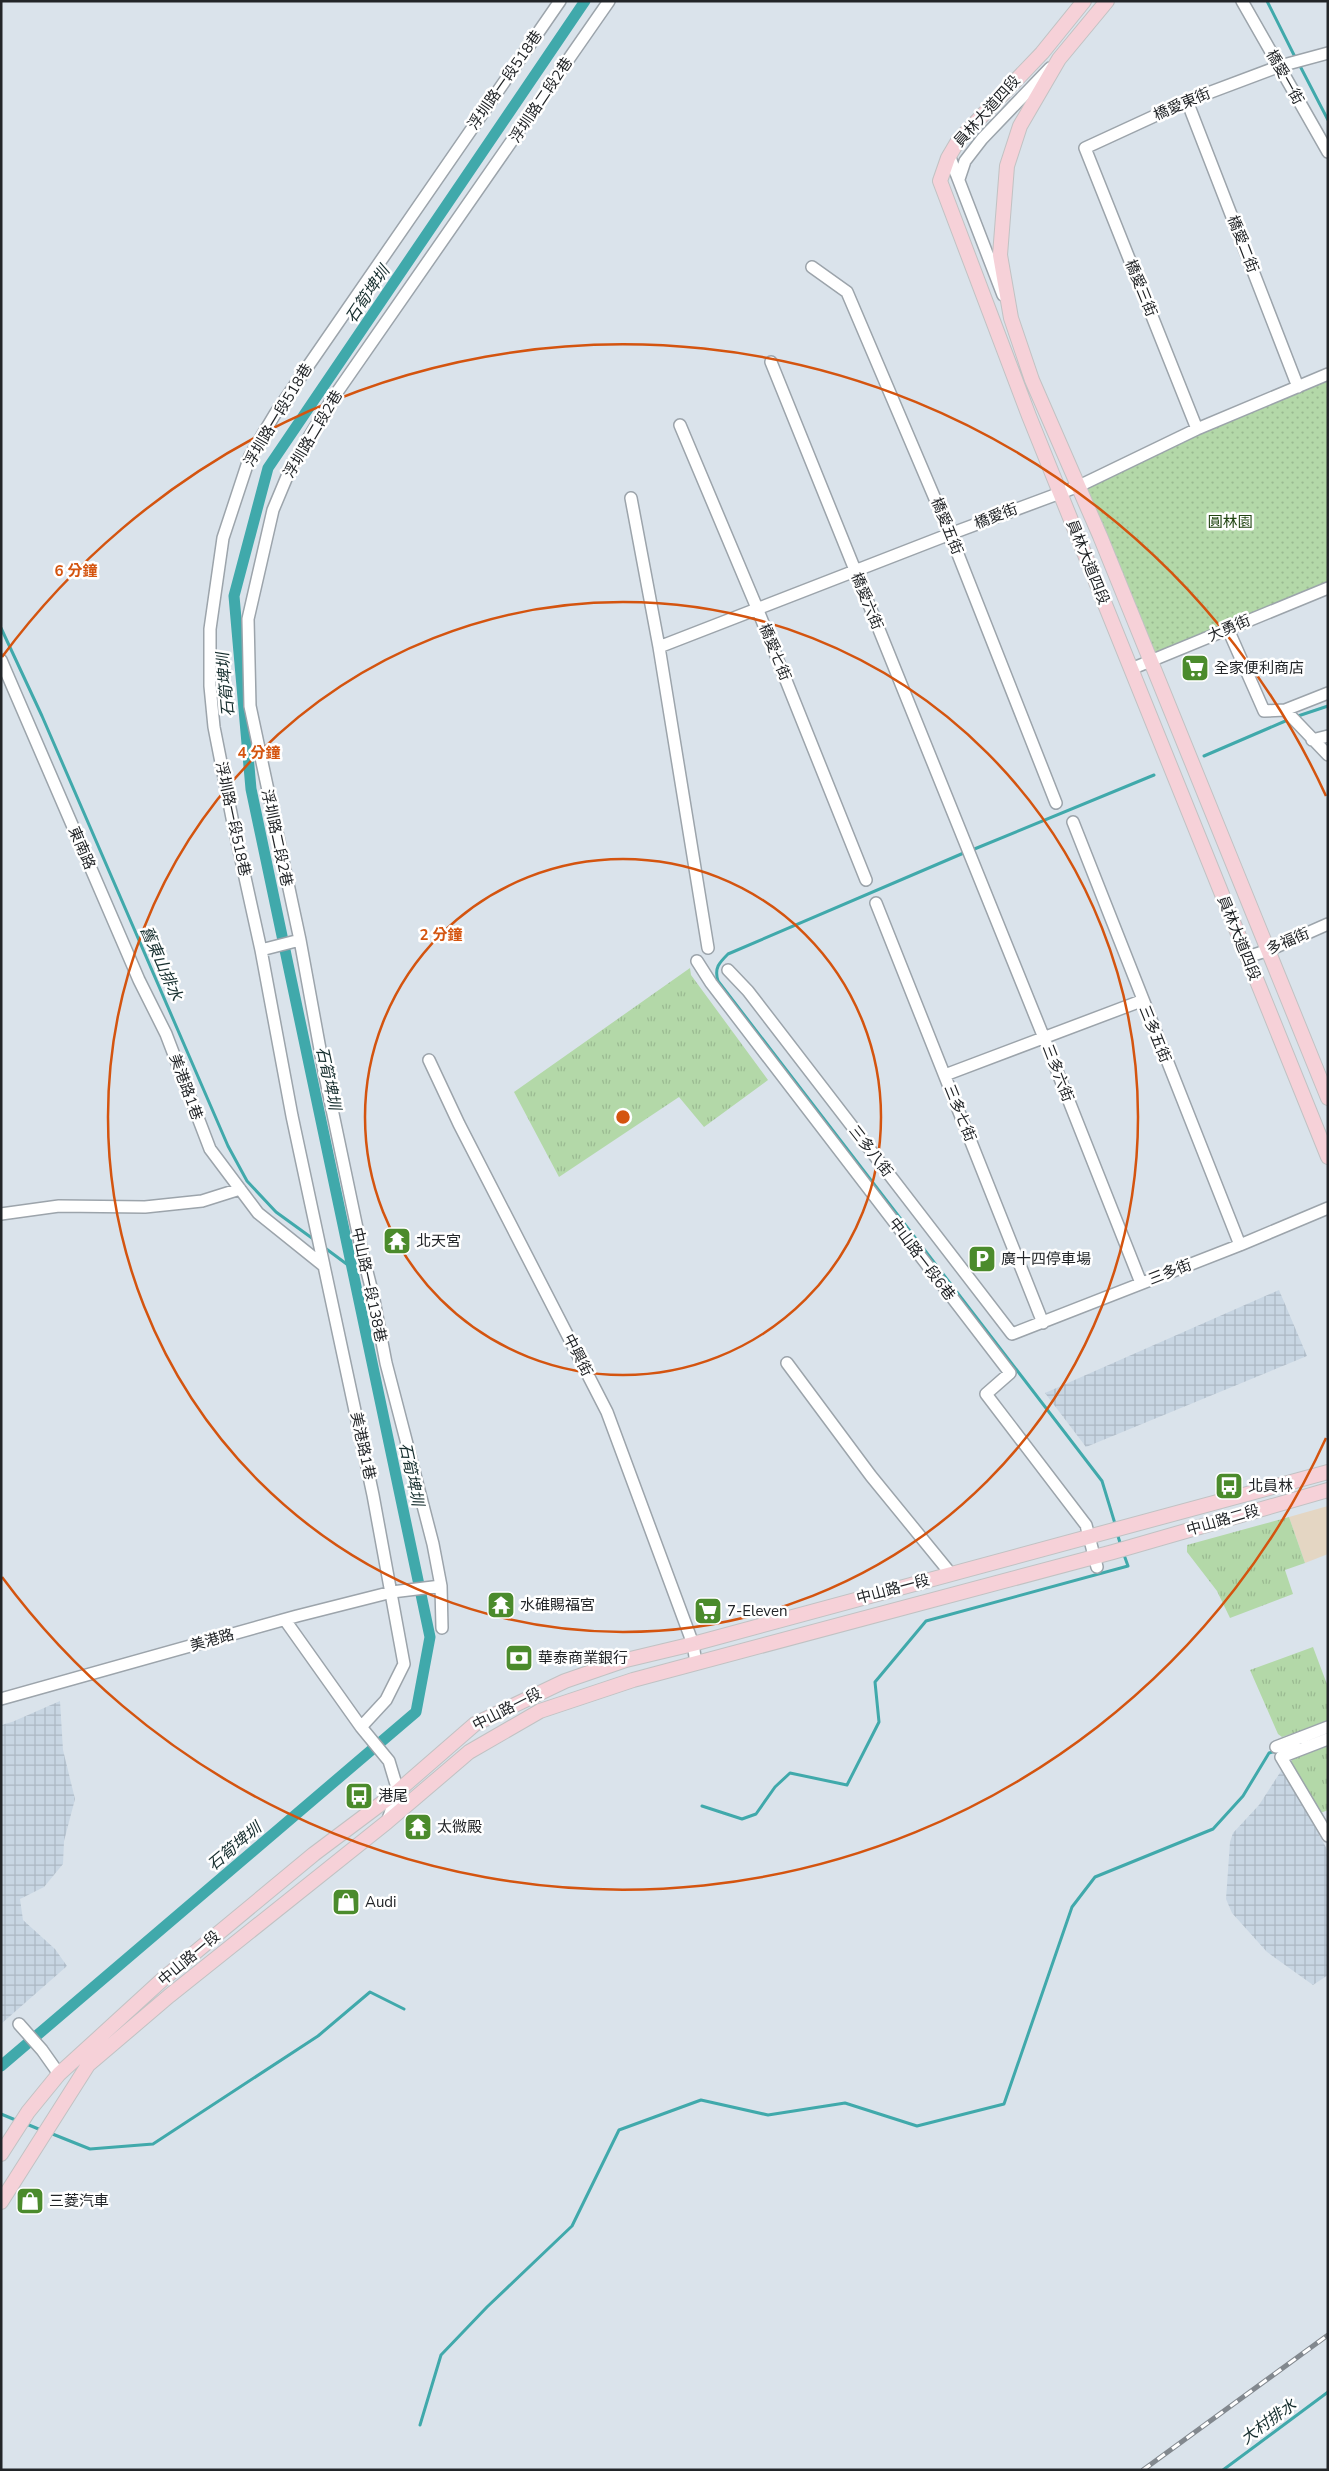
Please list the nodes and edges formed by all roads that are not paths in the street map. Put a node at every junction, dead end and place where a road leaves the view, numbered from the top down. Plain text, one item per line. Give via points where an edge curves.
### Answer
1 (560, 1) edge
2 (609, 1) edge
3 (1084, 1) edge
4 (1107, 1) edge
5 (1242, 1) edge
6 (1328, 53) edge
7 (1059, 59) junction
8 (1284, 65) junction
9 (1187, 101) junction
10 (1085, 148) joint
11 (1328, 152) edge
12 (949, 156) junction
13 (958, 179) junction
14 (812, 267) dead end
15 (1011, 318) junction
16 (771, 362) dead end
17 (1328, 374) edge
18 (1298, 386) junction
19 (680, 425) dead end
20 (1197, 429) junction
21 (1079, 486) junction
22 (1061, 492) junction
23 (631, 498) dead end
24 (950, 534) junction
25 (855, 572) junction
26 (1328, 588) edge
27 (757, 608) junction
28 (1227, 627) junction
29 (659, 647) junction
30 (1, 660) edge
31 (1151, 662) junction
32 (1131, 669) junction
33 (1328, 693) edge
34 (1286, 711) junction
35 (1328, 736) edge
36 (1312, 740) junction
37 (1328, 755) edge
38 (1056, 804) dead end
39 (1073, 822) dead end
40 (974, 863) joint
41 (866, 880) dead end
42 (876, 903) dead end
43 (1328, 924) edge
44 (300, 940) junction
45 (708, 948) dead end
46 (261, 950) junction
47 (1269, 950) junction
48 (1247, 957) junction
49 (697, 961) dead end
50 (728, 970) dead end
51 (1142, 1001) junction
52 (166, 1034) joint
53 (1044, 1038) junction
54 (429, 1060) dead end
55 (945, 1075) junction
56 (1328, 1098) edge
57 (1328, 1157) edge
58 (240, 1189) junction
59 (1328, 1208) edge
60 (1, 1214) edge
61 (1240, 1245) junction
62 (324, 1266) junction
63 (1141, 1283) junction
64 (1043, 1323) junction
65 (1012, 1334) joint
66 (787, 1363) dead end
67 (1328, 1472) edge
68 (1328, 1490) edge
69 (1109, 1532) joint
70 (1089, 1536) junction
71 (1113, 1552) joint
72 (1096, 1562) junction
73 (951, 1574) junction
74 (441, 1586) junction
75 (392, 1592) junction
76 (285, 1620) junction
77 (442, 1628) dead end
78 (693, 1644) junction
79 (696, 1663) junction
80 (1, 1699) edge
81 (1328, 1727) edge
82 (364, 1732) junction
83 (1328, 1739) edge
84 (1279, 1752) junction
85 (398, 1791) junction
86 (387, 1822) junction
87 (1328, 1836) edge
88 (19, 2024) dead end
89 (59, 2074) junction
90 (1, 2154) edge
91 (1, 2202) edge

1 - 46 street, 浮圳路一段518巷 via 302,373 250,456 240,482 223,538 216,577 210,629 210,686 214,727
2 - 44 street, 浮圳路二段2巷 via 331,401 291,467 273,510 248,619 250,706
3 - 12 main road, 員林大道四段 via 1042,52 958,141
4 - 7 main road, 員林大道四段
5 - 8 street, 橋愛一街
6 - 8 street, 橋愛東街
7 - 13 street via 982,139 965,161
7 - 15 main road, 員林大道四段 via 1020,126 1007,166 1000,255
8 - 9 street, 橋愛東街
8 - 11 street, 橋愛一街
9 - 10 street, 橋愛東街
9 - 18 street, 橋愛二街
10 - 20 street, 橋愛三街
12 - 13 street
12 - 22 main road, 員林大道四段 via 940,181
13 - 15 street
14 - 24 street, 橋愛五街 via 847,292
15 - 21 main road, 員林大道四段 via 1032,380
16 - 25 street, 橋愛六街
17 - 18 street, 橋愛街
18 - 20 street, 橋愛街
19 - 27 street, 橋愛七街
20 - 21 street, 橋愛街
21 - 22 street, 橋愛街
21 - 31 main road, 員林大道四段
22 - 24 street, 橋愛街
22 - 32 main road, 員林大道四段
23 - 29 street
24 - 25 street, 橋愛街
24 - 38 street, 橋愛五街
25 - 27 street, 橋愛街
25 - 40 street, 橋愛六街
26 - 28 street, 大勇街
27 - 29 street, 橋愛街
27 - 41 street, 橋愛七街
28 - 31 street, 大勇街
28 - 34 street via 1264,712
29 - 45 street
30 - 52 street, 東南路 via 139,980
31 - 32 street, 大勇街
31 - 47 main road, 員林大道四段
32 - 48 main road, 員林大道四段
33 - 34 street
34 - 36 street
35 - 36 street
36 - 37 street
39 - 51 street, 三多五街
40 - 53 street, 三多六街
42 - 55 street, 三多七街
43 - 47 street, 多福街
44 - 46 street
44 - 74 street, 中山路一段138巷 via 324,1071 386,1363
46 - 62 street, 浮圳路一段518巷
47 - 48 street, 多福街
47 - 56 main road, 員林大道四段
48 - 57 main road, 員林大道四段
49 - 70 street, 中山路一段6巷 via 1010,1373 986,1394 1086,1525
50 - 65 street, 三多八街 via 748,991
51 - 53 street
51 - 61 street, 三多五街
52 - 58 street, 美港路1巷 via 210,1149
53 - 55 street
53 - 63 street, 三多六街
54 - 78 street, 中興街 via 458,1124 607,1412
55 - 64 street, 三多七街
58 - 60 street via 202,1201 145,1207 59,1206
58 - 62 street, 美港路1巷 via 258,1213
59 - 61 street, 三多街
61 - 63 street, 三多街
62 - 75 street, 美港路1巷
63 - 64 street, 三多街
64 - 65 street, 三多街
66 - 73 street via 871,1476
67 - 69 main road, 中山路二段
68 - 71 main road, 中山路二段
69 - 70 main road, 中山路一段
70 - 72 street, 中山路一段6巷
70 - 73 main road, 中山路一段
71 - 72 main road, 中山路一段
72 - 79 main road, 中山路一段
73 - 78 main road, 中山路一段
74 - 75 street, 美港路
74 - 77 street, 中山路一段138巷
75 - 76 street, 美港路
75 - 82 street, 美港路1巷 via 404,1664 386,1700
76 - 80 street, 美港路
76 - 82 street
78 - 79 street, 中興街
78 - 85 main road, 中山路一段 via 626,1660 565,1681 481,1720
79 - 86 main road, 中山路一段 via 540,1711 469,1752
81 - 84 street
82 - 85 street via 389,1761
83 - 84 street
84 - 87 street
85 - 86 street
85 - 89 main road, 中山路一段 via 314,1854 163,1979
86 - 91 main road, 中山路一段 via 88,2065
88 - 89 street
89 - 90 main road, 中山路一段 via 28,2112

